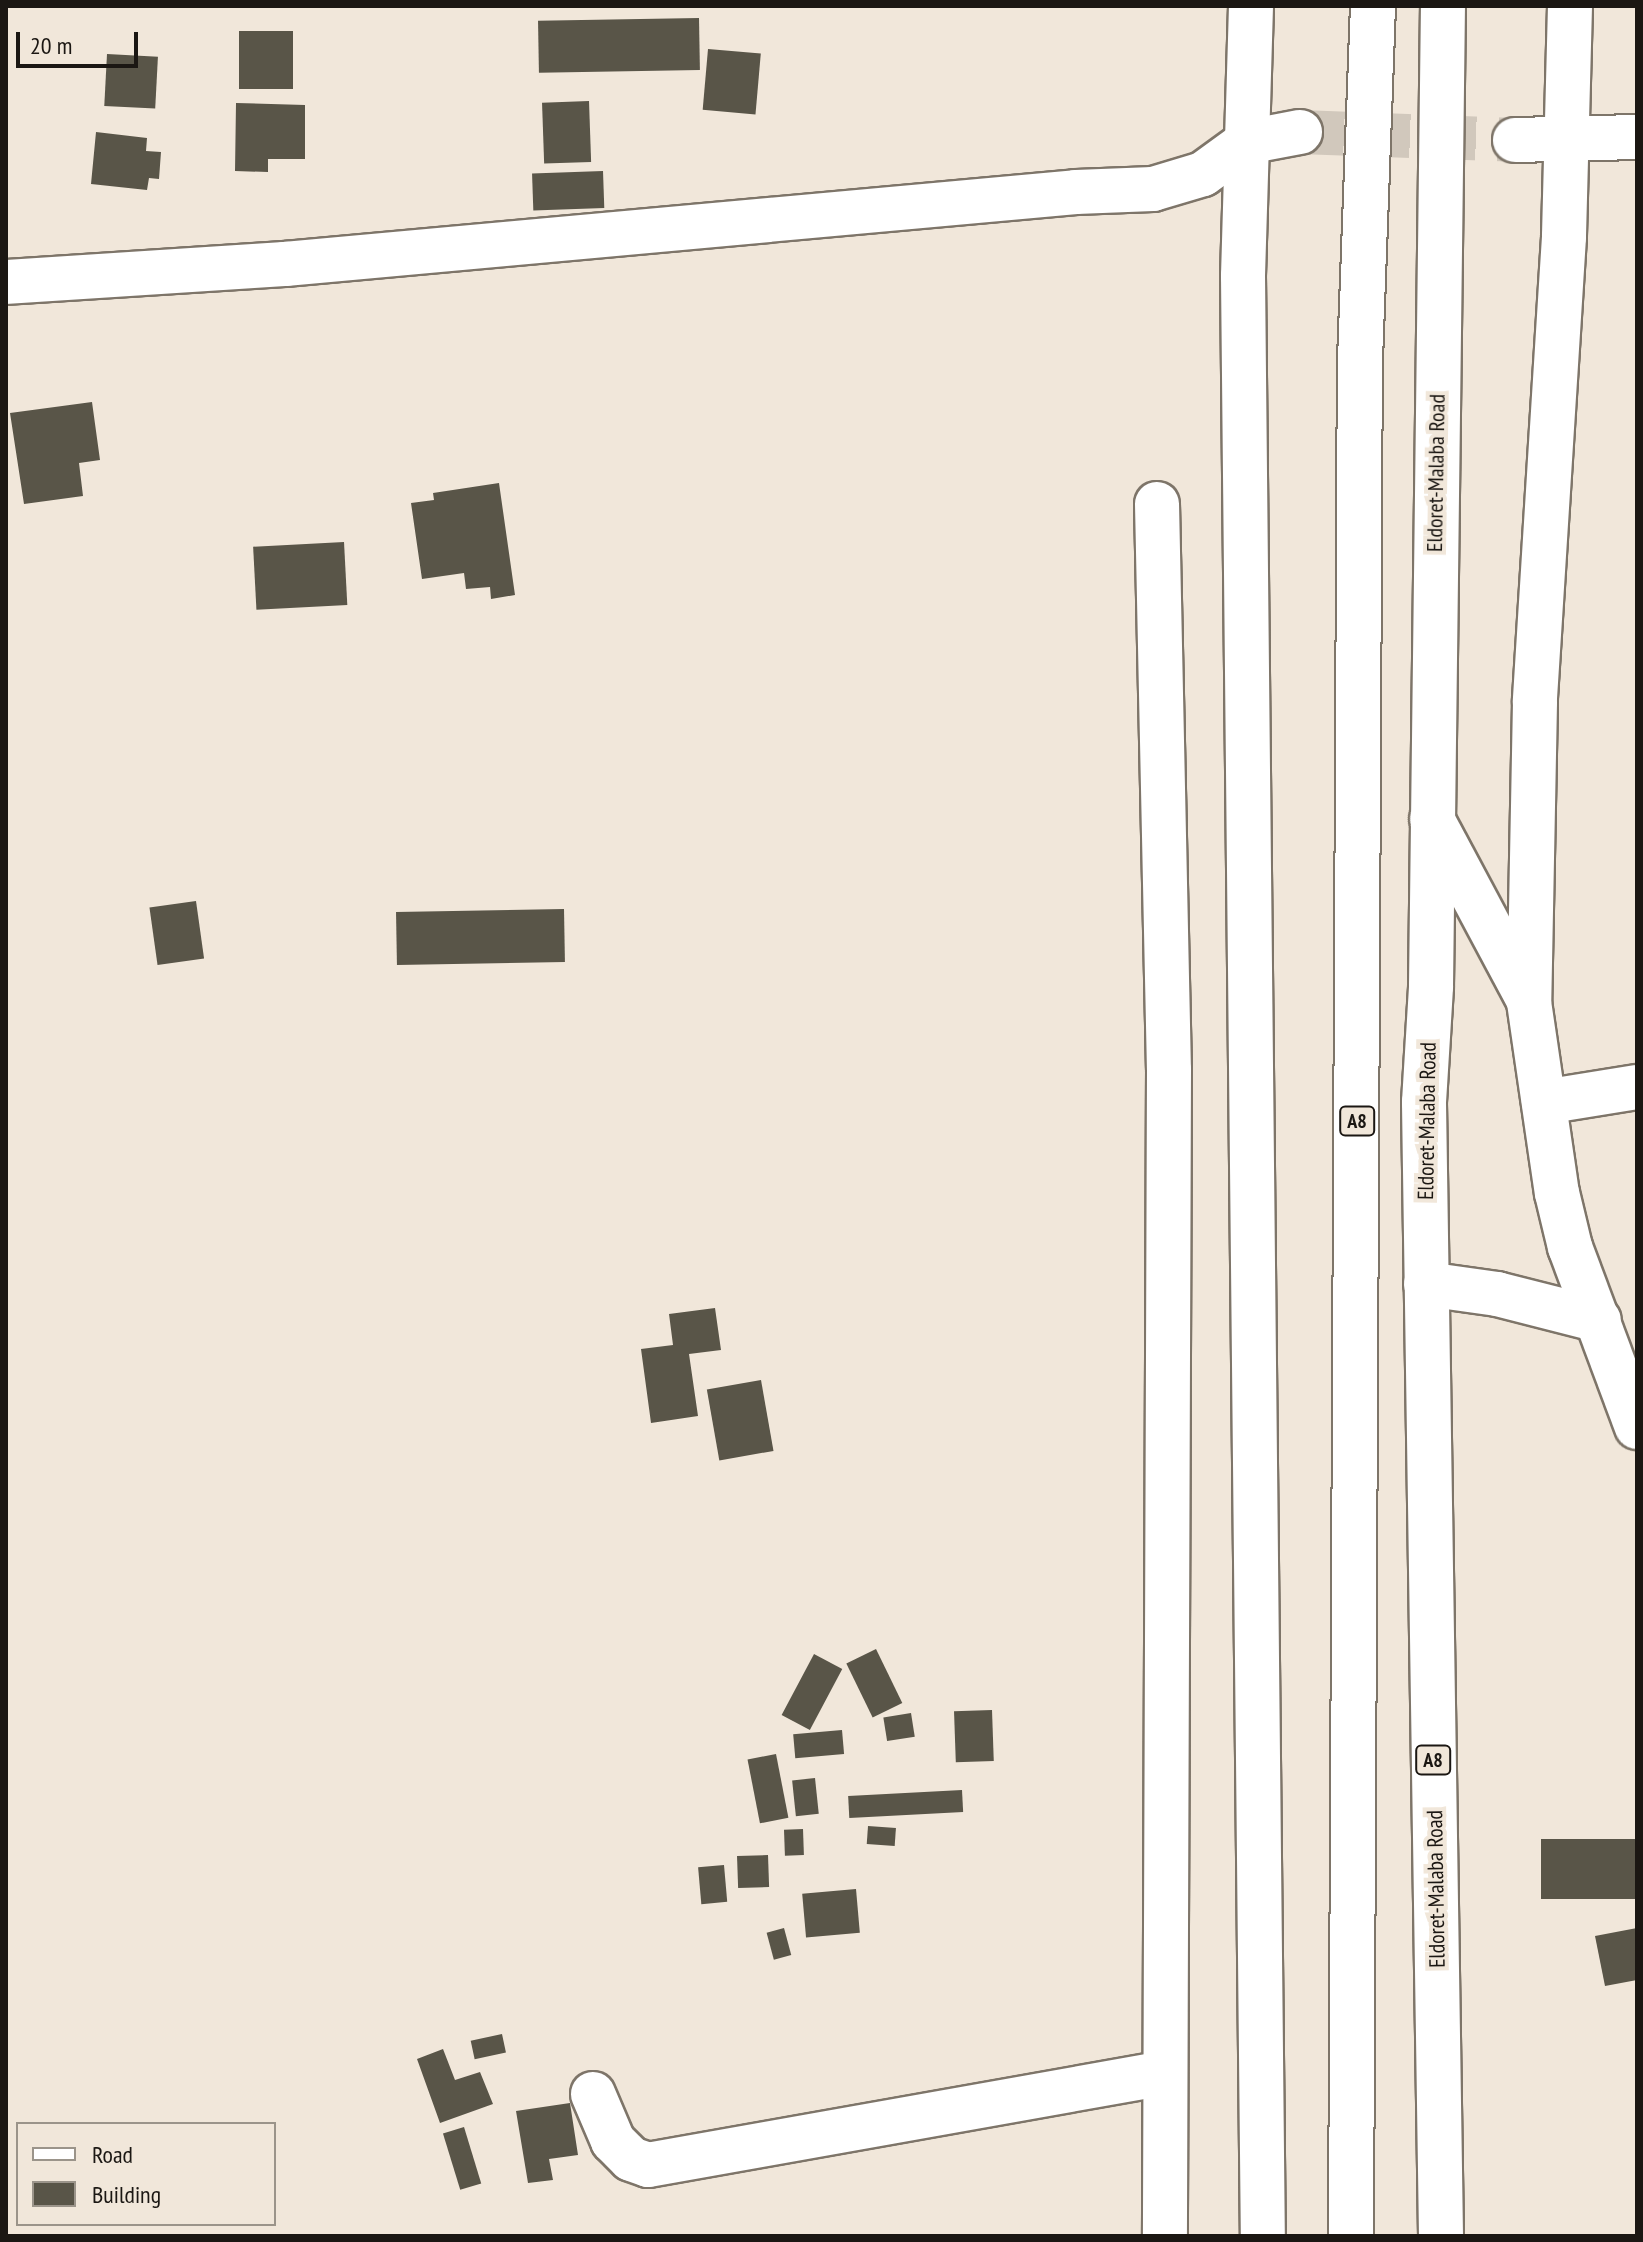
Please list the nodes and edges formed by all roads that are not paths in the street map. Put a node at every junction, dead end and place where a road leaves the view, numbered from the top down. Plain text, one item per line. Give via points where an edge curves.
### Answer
1 (1251, 6) edge
2 (1373, 6) edge
3 (1443, 6) edge
4 (1570, 6) edge
5 (1300, 132) tunnel mouth
6 (1637, 137) edge
7 (1568, 138) junction
8 (1515, 140) tunnel mouth
9 (1247, 142) junction
10 (6, 282) edge
11 (1157, 504) dead end
12 (1432, 819) junction
13 (1529, 1002) junction
14 (1637, 1087) edge
15 (1544, 1102) junction
16 (1426, 1284) junction
17 (1599, 1320) junction
18 (1637, 1427) edge
19 (1165, 2073) junction
20 (593, 2094) dead end
21 (1165, 2236) edge
22 (1263, 2236) edge
23 (1351, 2236) edge
24 (1441, 2236) edge

1 - 9 main road
2 - 23 main road, A8 via 1360,360
3 - 12 main road, Eldoret-Malaba Road / A8
4 - 7 main road
5 - 9 main road
6 - 7 main road
7 - 8 main road
7 - 13 main road via 1535,702
9 - 10 main road via 1203,174 1153,189 301,263
9 - 22 main road via 1243,292
11 - 19 main road via 1169,1070
12 - 13 main road
12 - 16 main road, Eldoret-Malaba Road / A8 via 1424,1102
13 - 15 main road
14 - 15 main road
15 - 17 main road via 1570,1247
16 - 17 main road via 1497,1294
16 - 24 main road, Eldoret-Malaba Road / A8
17 - 18 main road
19 - 20 main road via 648,2165 631,2159 613,2141
19 - 21 main road

